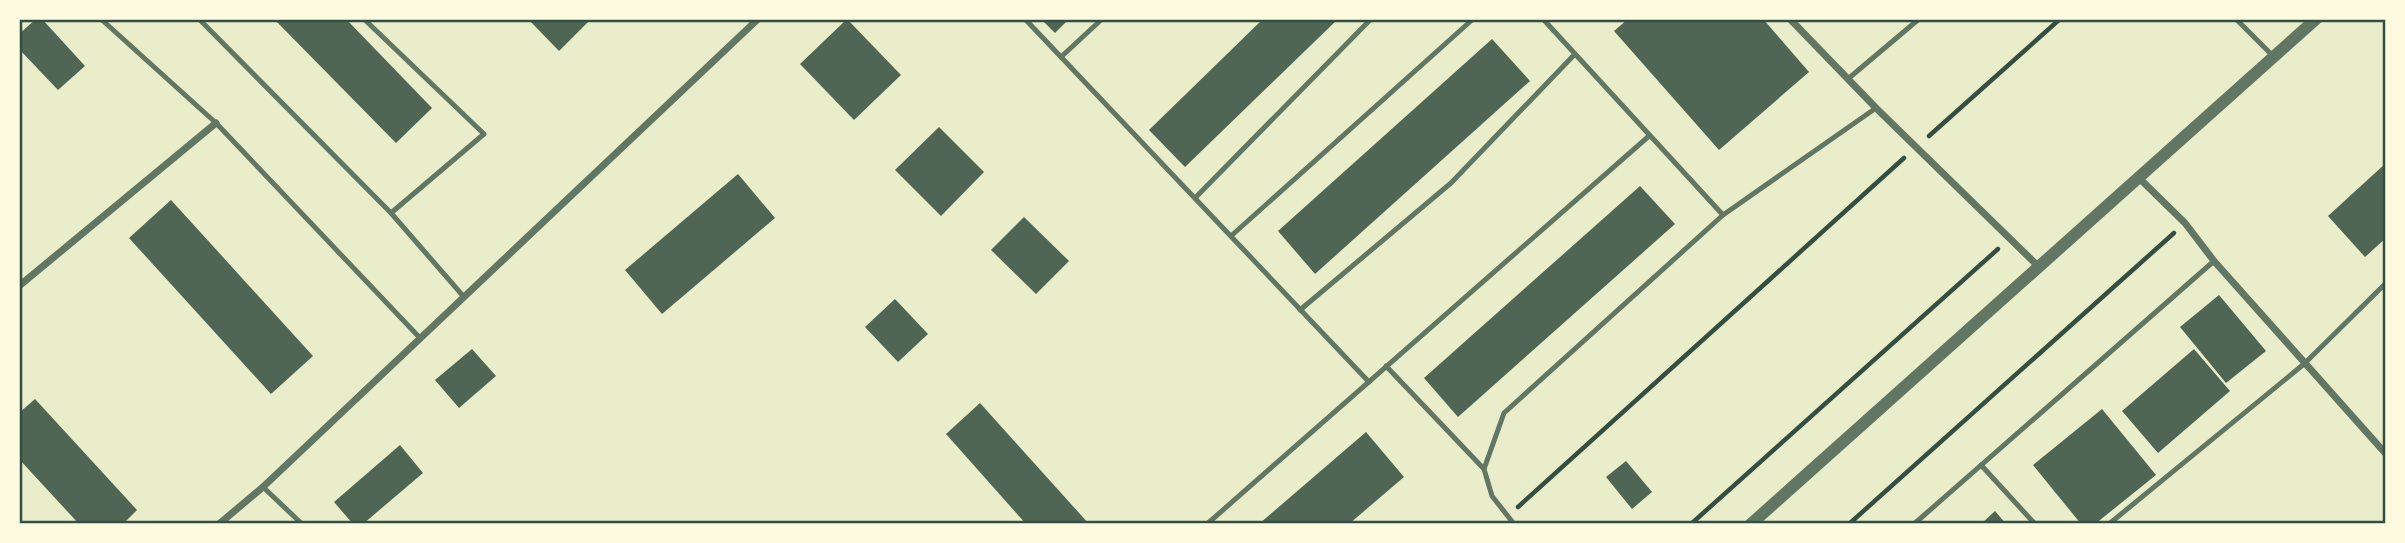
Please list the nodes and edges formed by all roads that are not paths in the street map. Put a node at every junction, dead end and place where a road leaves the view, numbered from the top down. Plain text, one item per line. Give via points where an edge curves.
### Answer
1 (101, 19) edge
2 (199, 19) edge
3 (364, 19) edge
4 (758, 19) edge
5 (1025, 19) edge
6 (1102, 19) edge
7 (1371, 19) edge
8 (1473, 19) edge
9 (1543, 19) edge
10 (1790, 19) edge
11 (1919, 19) edge
12 (2236, 19) edge
13 (2316, 19) edge
14 (1575, 54) junction
15 (1061, 57) junction
16 (2274, 57) junction
17 (1849, 78) junction
18 (1876, 108) junction
19 (216, 123) junction
20 (1649, 136) junction
21 (2140, 179) junction
22 (1195, 198) junction
23 (390, 213) junction
24 (1723, 215) junction
25 (1231, 236) junction
26 (2214, 261) junction
27 (2040, 267) junction
28 (2386, 283) edge
29 (19, 286) edge
30 (464, 297) junction
31 (1300, 310) junction
32 (420, 338) junction
33 (2304, 364) junction
34 (1386, 366) junction
35 (1369, 382) junction
36 (2386, 454) edge
37 (1981, 466) junction
38 (1484, 470) junction
39 (262, 487) junction
40 (219, 524) edge
41 (302, 524) edge
42 (1207, 524) edge
43 (1514, 524) edge
44 (1751, 524) edge
45 (1914, 524) edge
46 (2035, 524) edge
47 (2109, 524) edge

1 - 19 lane
2 - 23 lane
3 - 23 lane via 484,134
4 - 30 street
5 - 15 lane
6 - 15 lane
7 - 22 lane
8 - 25 lane
9 - 14 lane
10 - 17 street
11 - 17 lane
12 - 16 lane
13 - 16 street
14 - 20 lane
14 - 31 lane via 1451,183
15 - 22 lane
16 - 21 street
17 - 18 street
18 - 24 lane
18 - 27 street
19 - 29 street
19 - 32 lane
20 - 24 lane
20 - 34 lane
21 - 26 street via 2185,223
21 - 27 street
22 - 25 lane
23 - 30 lane
24 - 38 lane via 1504,414
25 - 31 lane
26 - 33 street
26 - 37 lane
27 - 44 street
28 - 33 lane
30 - 32 street
31 - 35 lane
32 - 39 street
33 - 36 street
33 - 47 lane
34 - 35 lane
34 - 38 lane
35 - 42 lane
37 - 45 lane
37 - 46 lane
38 - 43 lane via 1493,496
39 - 40 street
39 - 41 lane

